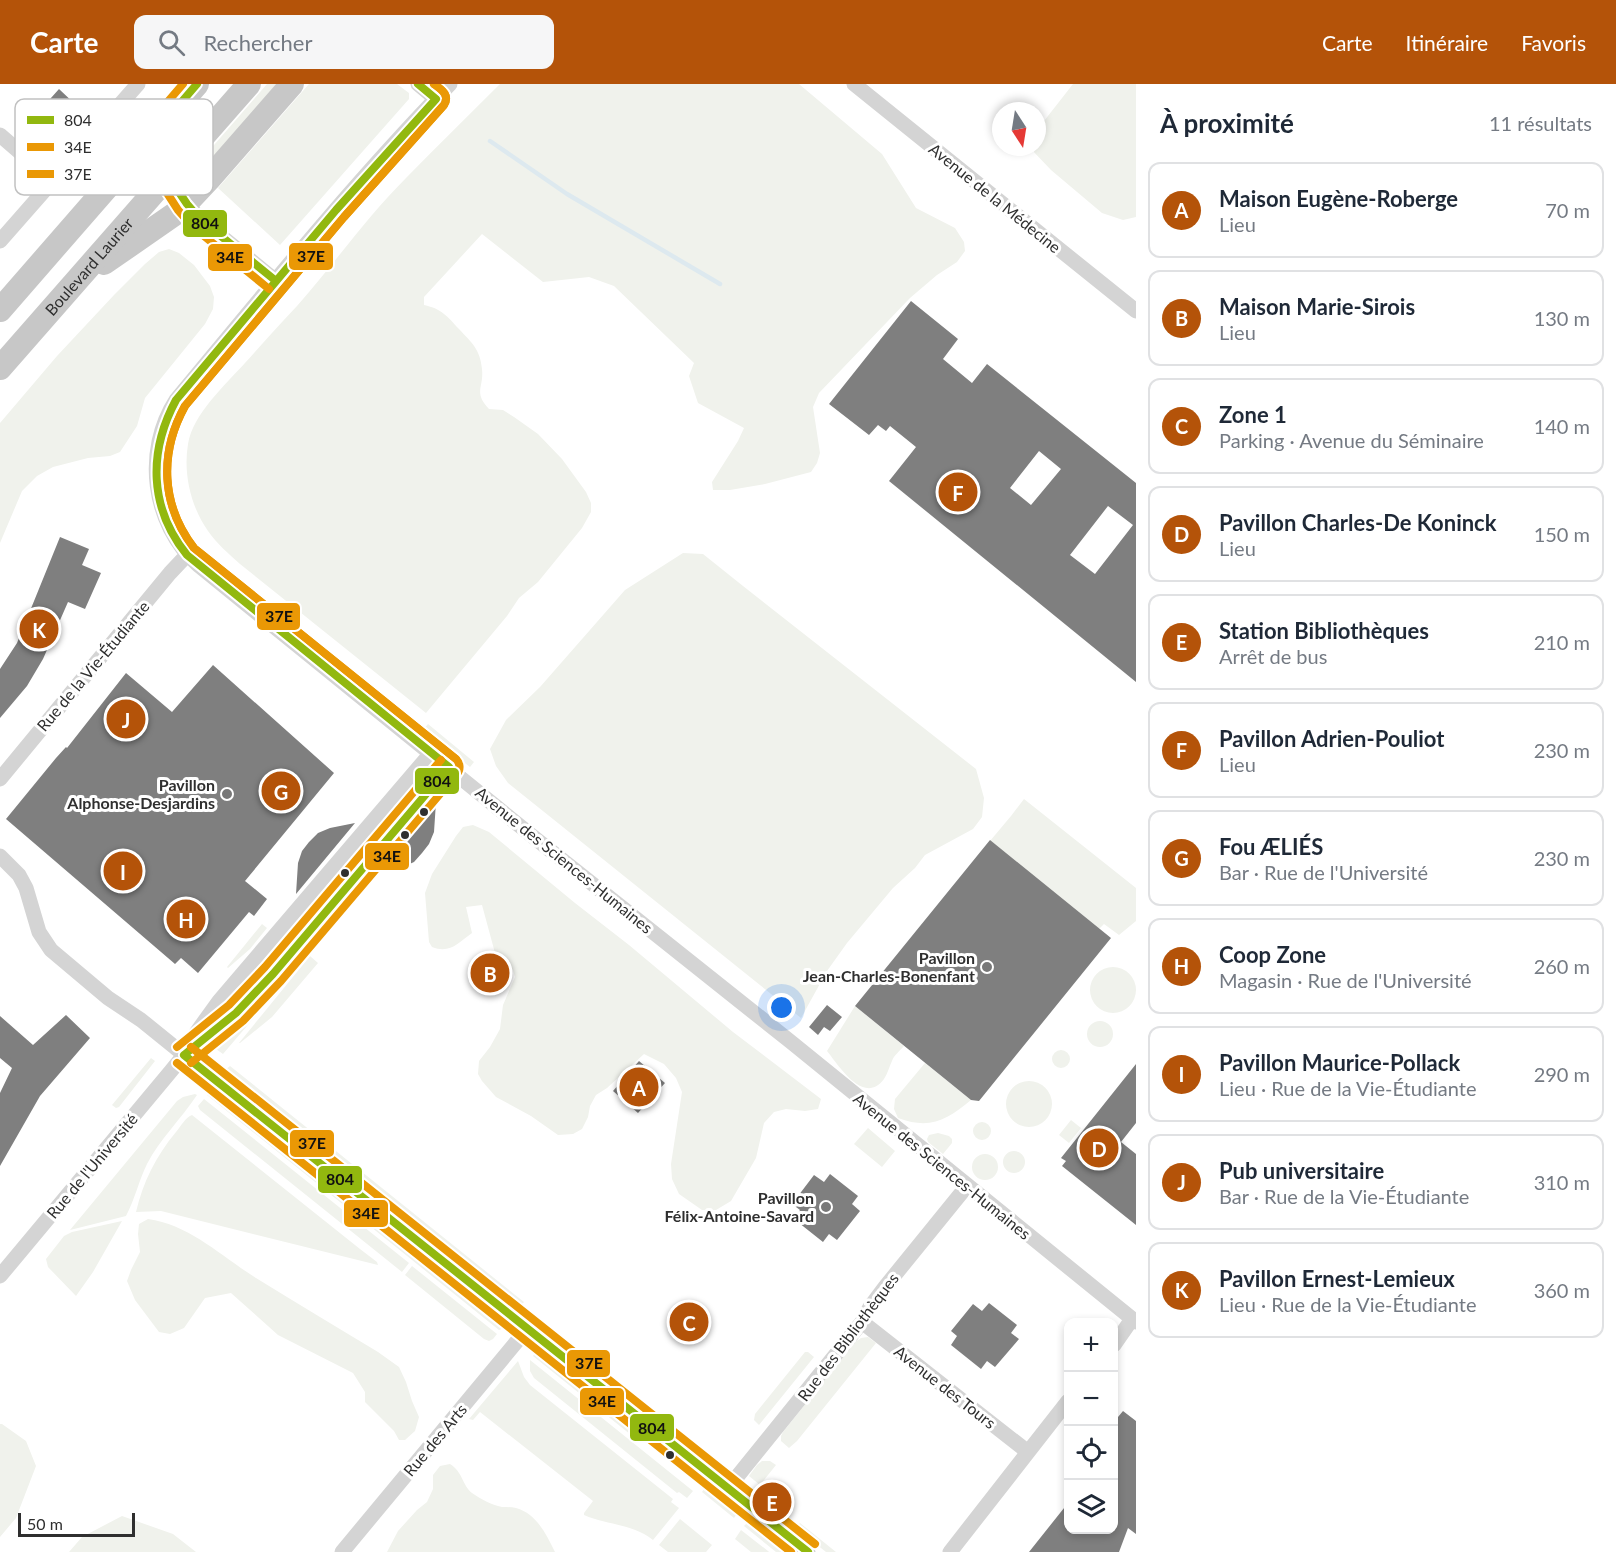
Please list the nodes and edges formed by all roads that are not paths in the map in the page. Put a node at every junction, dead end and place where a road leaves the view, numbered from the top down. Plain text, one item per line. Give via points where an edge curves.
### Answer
1 (138, 84) edge
2 (196, 84) edge
3 (249, 84) edge
4 (292, 84) edge
5 (418, 84) edge
6 (450, 84) edge
7 (854, 84) edge
8 (125, 99) edge
9 (183, 99) edge
10 (436, 99) junction
11 (213, 125) edge
12 (0, 135) edge
13 (15, 148) edge
14 (213, 174) edge
15 (39, 195) edge
16 (100, 195) edge
17 (151, 195) edge
18 (181, 195) edge
19 (195, 195) edge
20 (187, 204) junction
21 (0, 240) edge
22 (276, 280) junction
23 (68, 290) junction
24 (0, 310) edge
25 (1136, 311) edge
26 (0, 368) edge
27 (187, 555) junction
28 (430, 753) junction
29 (449, 767) junction
30 (0, 779) edge
31 (0, 856) edge
32 (184, 1055) junction
33 (967, 1186) junction
34 (0, 1276) edge
35 (1134, 1321) edge
36 (862, 1322) junction
37 (522, 1323) junction
38 (1118, 1339) edge
39 (1064, 1406) edge
40 (1032, 1446) junction
41 (728, 1488) junction
42 (342, 1552) edge
43 (808, 1552) edge
44 (950, 1552) edge

1 - 8 street
2 - 9 main road
3 - 11 main road, Boulevard Laurier
4 - 14 main road
5 - 10 street
6 - 10 street
7 - 25 street, Avenue de la Médecine
10 - 22 street, Avenue des Sciences-Humaines
12 - 13 street
15 - 21 street
16 - 24 main road
17 - 23 main road, Boulevard Laurier
18 - 20 street
19 - 20 main road
20 - 22 street
20 - 23 main road
22 - 27 street, Avenue des Sciences-Humaines via 176,400 162,429 156,464 159,494 169,527
23 - 26 main road, Boulevard Laurier
27 - 28 street, Avenue des Sciences-Humaines
27 - 30 street, Rue de la Vie-Étudiante
28 - 29 street, Avenue des Sciences-Humaines
28 - 32 street, Rue de l'Université via 219,1001
29 - 32 street, Rue de l'Université via 273,975
29 - 33 street, Avenue des Sciences-Humaines
31 - 32 street via 19,874 39,933 51,950
32 - 34 street, Rue de l'Université
32 - 37 street
33 - 35 street, Avenue des Sciences-Humaines
33 - 36 street, Rue des Bibliothèques via 875,1299
35 - 38 street
36 - 40 street, Avenue des Tours
36 - 41 street, Rue des Bibliothèques
37 - 41 street
37 - 42 street, Rue des Arts
39 - 40 street
40 - 44 street
41 - 43 street

